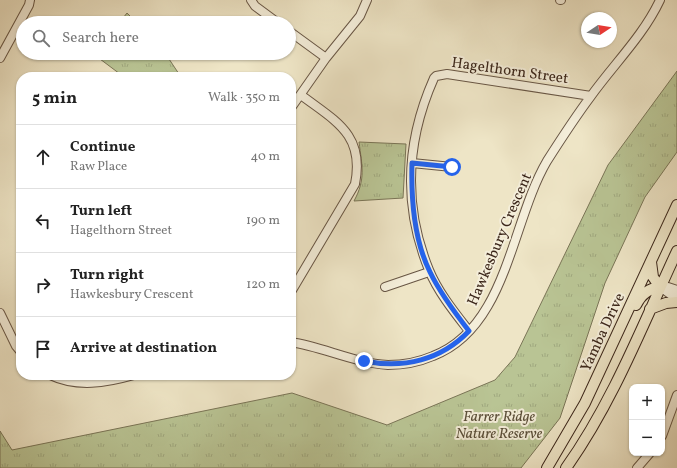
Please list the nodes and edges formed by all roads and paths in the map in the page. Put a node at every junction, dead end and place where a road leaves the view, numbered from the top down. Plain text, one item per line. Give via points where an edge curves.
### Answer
1 (30, 0) edge
2 (251, 0) edge
3 (367, 0) edge
4 (660, 0) edge
5 (24, 16) edge
6 (269, 16) edge
7 (16, 30) edge
8 (296, 36) edge
9 (0, 58) edge
10 (326, 58) junction
11 (301, 95) junction
12 (591, 96) junction
13 (296, 102) edge
14 (412, 163) junction
15 (452, 167) dead end
16 (677, 205) edge
17 (677, 251) edge
18 (651, 261) junction
19 (430, 272) junction
20 (296, 284) edge
21 (385, 287) dead end
22 (660, 287) junction
23 (677, 290) edge
24 (677, 298) edge
25 (677, 302) edge
26 (650, 309) junction
27 (0, 313) edge
28 (623, 322) junction
29 (469, 331) junction
30 (296, 343) edge
31 (16, 346) edge
32 (64, 380) edge
33 (95, 380) edge
34 (677, 395) edge
35 (665, 428) edge
36 (647, 456) edge
37 (547, 468) edge
38 (566, 468) edge
39 (637, 468) edge

1 - 5 street
2 - 6 street
3 - 10 street via 360,16
4 - 12 street, Hawkesbury Crescent via 636,39
7 - 9 street
8 - 10 street
10 - 11 street
11 - 13 street
11 - 20 street via 347,132 353,143 358,169 355,184
12 - 14 street, Hagelthorn Street via 447,74 436,76 420,112
12 - 29 street, Hawkesbury Crescent via 541,173 490,303
14 - 15 street
14 - 19 street, Hagelthorn Street via 412,204
16 - 18 main road, Yamba Drive
17 - 22 main road
18 - 22 main road via 653,276
18 - 28 main road, Yamba Drive
19 - 21 street
19 - 29 street, Hagelthorn Street
22 - 23 street
22 - 24 street
22 - 26 main road
22 - 28 main road via 644,294
25 - 26 main road
26 - 38 main road via 606,402
27 - 31 street
28 - 37 main road, Yamba Drive via 585,404
29 - 30 street, Hawkesbury Crescent via 446,350 425,359 399,364 376,363
32 - 33 street via 83,384
34 - 35 street
36 - 39 street

